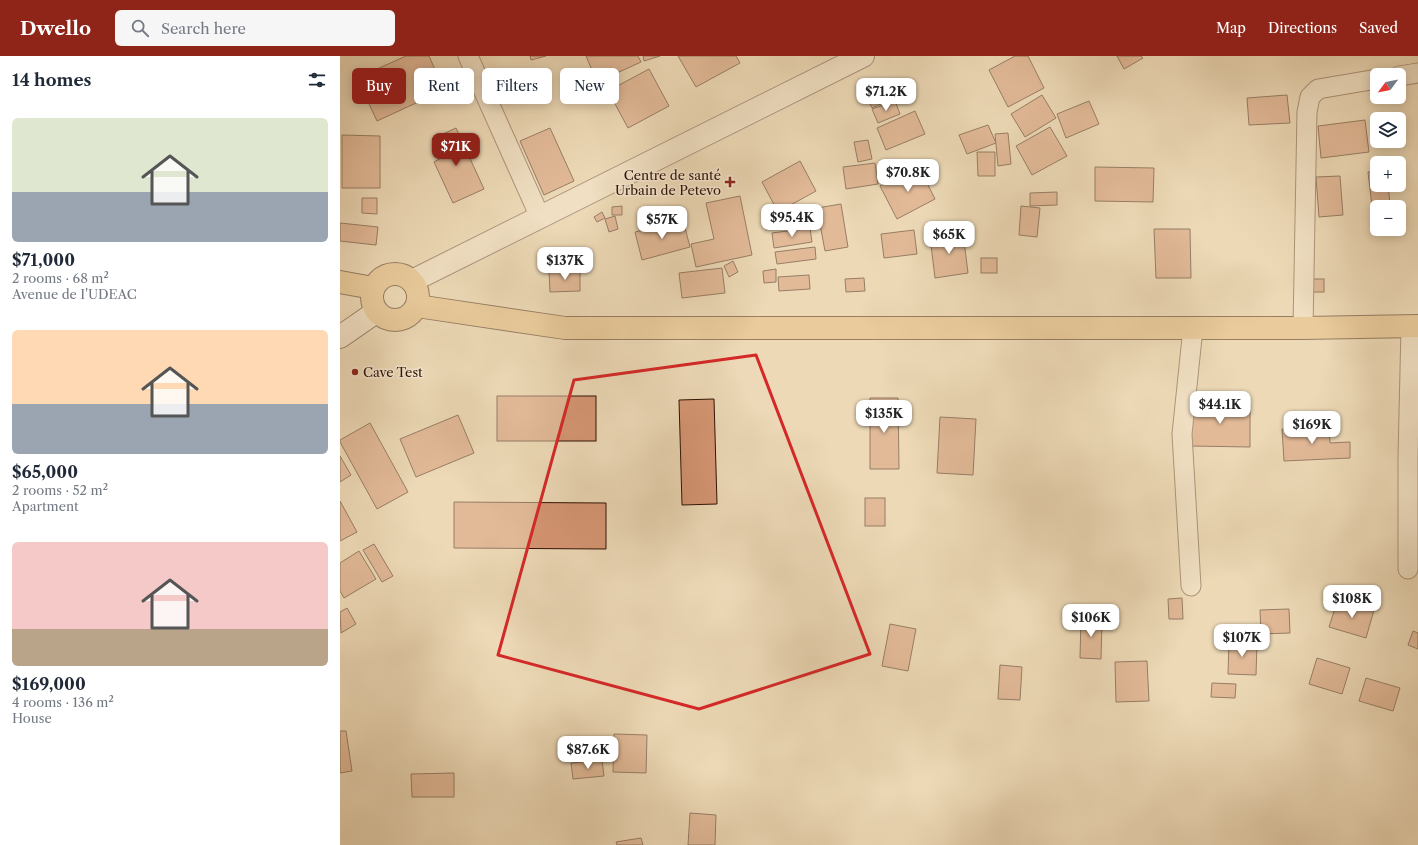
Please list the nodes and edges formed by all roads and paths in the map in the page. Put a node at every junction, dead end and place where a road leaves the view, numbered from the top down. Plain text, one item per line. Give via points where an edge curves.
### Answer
1 (468, 56) edge
2 (863, 56) edge
3 (1418, 73) edge
4 (1406, 75) edge
5 (1370, 80) edge
6 (540, 217) junction
7 (412, 280) junction
8 (340, 282) edge
9 (372, 288) junction
10 (417, 306) junction
11 (376, 312) junction
12 (1414, 326) edge
13 (1192, 328) junction
14 (1303, 328) junction
15 (340, 337) edge
16 (1408, 569) dead end
17 (1191, 586) dead end

1 - 6 street
2 - 6 street
3 - 4 street
5 - 14 street via 1318,89 1310,97 1307,112
6 - 7 street
7 - 9 main road via 400,274 386,275
7 - 10 main road via 418,292
8 - 9 main road
9 - 11 main road via 371,301
10 - 11 main road via 409,316 398,321 386,319
10 - 13 main road via 565,328
11 - 15 street
12 - 14 main road
12 - 16 street via 1408,458
13 - 14 main road
13 - 17 street via 1182,434

